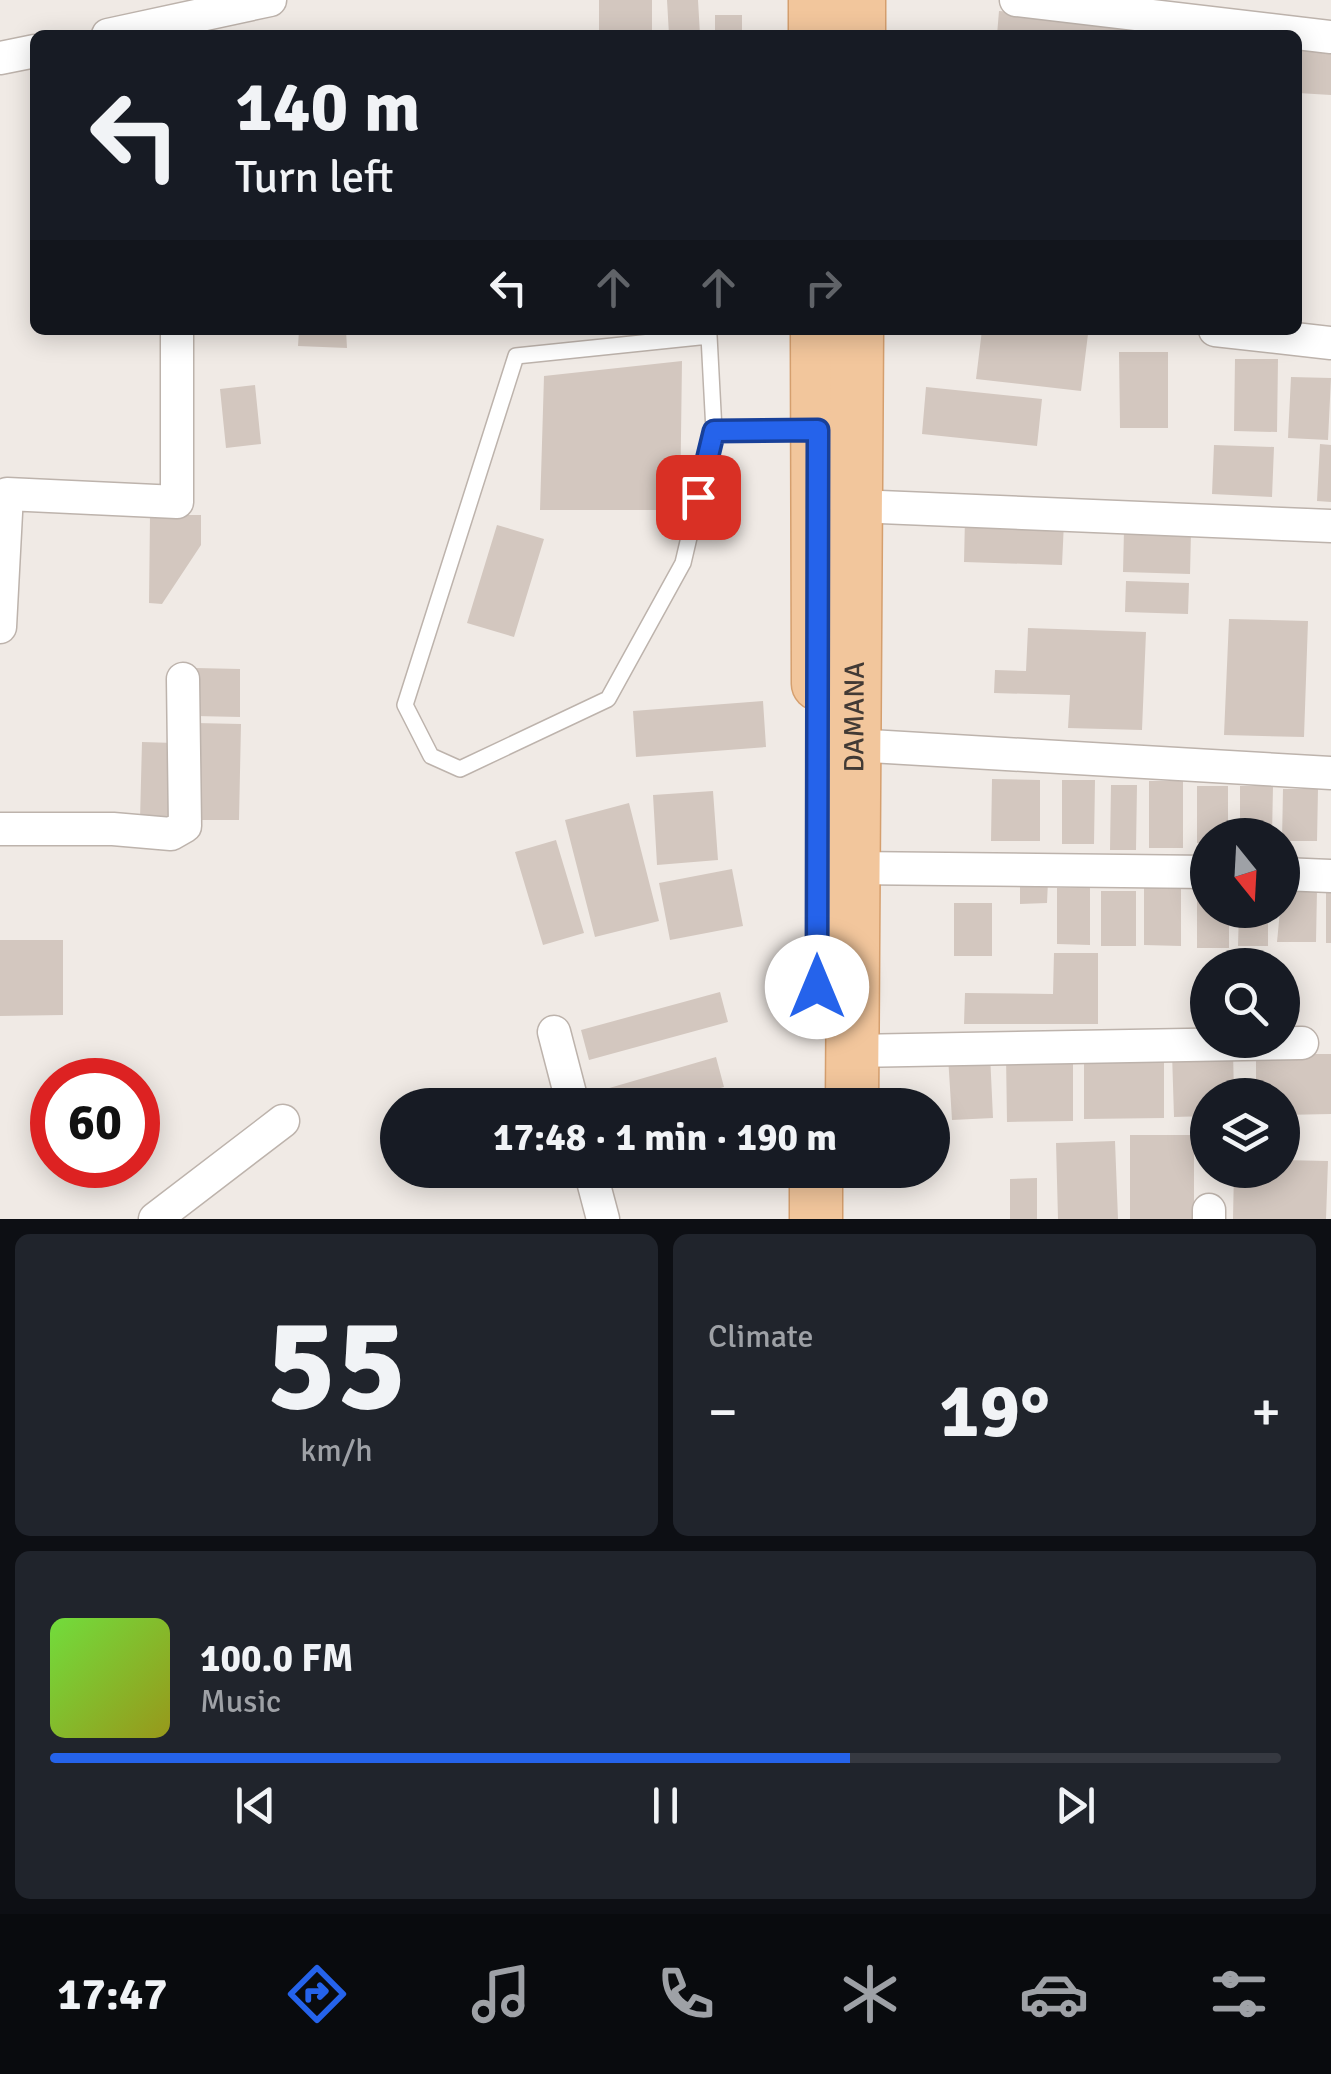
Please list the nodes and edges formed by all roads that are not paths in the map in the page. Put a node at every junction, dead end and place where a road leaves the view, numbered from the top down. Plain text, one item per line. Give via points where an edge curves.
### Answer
1 (270, 0) edge
2 (815, 0) edge
3 (860, 0) edge
4 (1016, 0) edge
5 (177, 28) edge
6 (815, 30) edge
7 (859, 30) edge
8 (1265, 30) edge
9 (1302, 35) edge
10 (1331, 38) edge
11 (30, 52) edge
12 (0, 58) edge
13 (177, 335) edge
14 (817, 335) edge
15 (858, 335) edge
16 (1256, 335) edge
17 (1331, 344) edge
18 (818, 430) junction
19 (714, 431) junction
20 (3, 494) edge
21 (856, 506) junction
22 (1331, 526) edge
23 (0, 627) edge
24 (183, 679) dead end
25 (853, 746) junction
26 (1331, 773) edge
27 (0, 829) edge
28 (852, 868) junction
29 (1190, 872) edge
30 (1300, 875) edge
31 (1331, 876) edge
32 (554, 1032) dead end
33 (1302, 1043) dead end
34 (852, 1051) junction
35 (569, 1088) edge
36 (816, 1088) edge
37 (852, 1088) edge
38 (283, 1121) dead end
39 (595, 1188) edge
40 (816, 1188) edge
41 (852, 1188) edge
42 (155, 1219) edge
43 (604, 1219) edge
44 (816, 1219) edge
45 (852, 1219) edge

1 - 5 street
2 - 6 main road
3 - 7 main road
4 - 8 street
9 - 10 street
11 - 12 street
13 - 20 street via 177,502
14 - 18 main road
15 - 21 main road, DAMANA
16 - 17 street
18 - 19 lane
18 - 36 main road
19 - 19 lane via 683,563 608,699 460,769 431,756 405,705 516,356 709,336
20 - 23 street
21 - 22 street
21 - 25 main road, DAMANA
24 - 27 street via 184,826 171,834
25 - 26 street
25 - 28 main road, DAMANA
28 - 29 street
28 - 34 main road, DAMANA
30 - 31 street
32 - 35 street
33 - 34 street
34 - 37 main road, DAMANA
38 - 42 street
39 - 43 street
40 - 44 main road
41 - 45 main road

